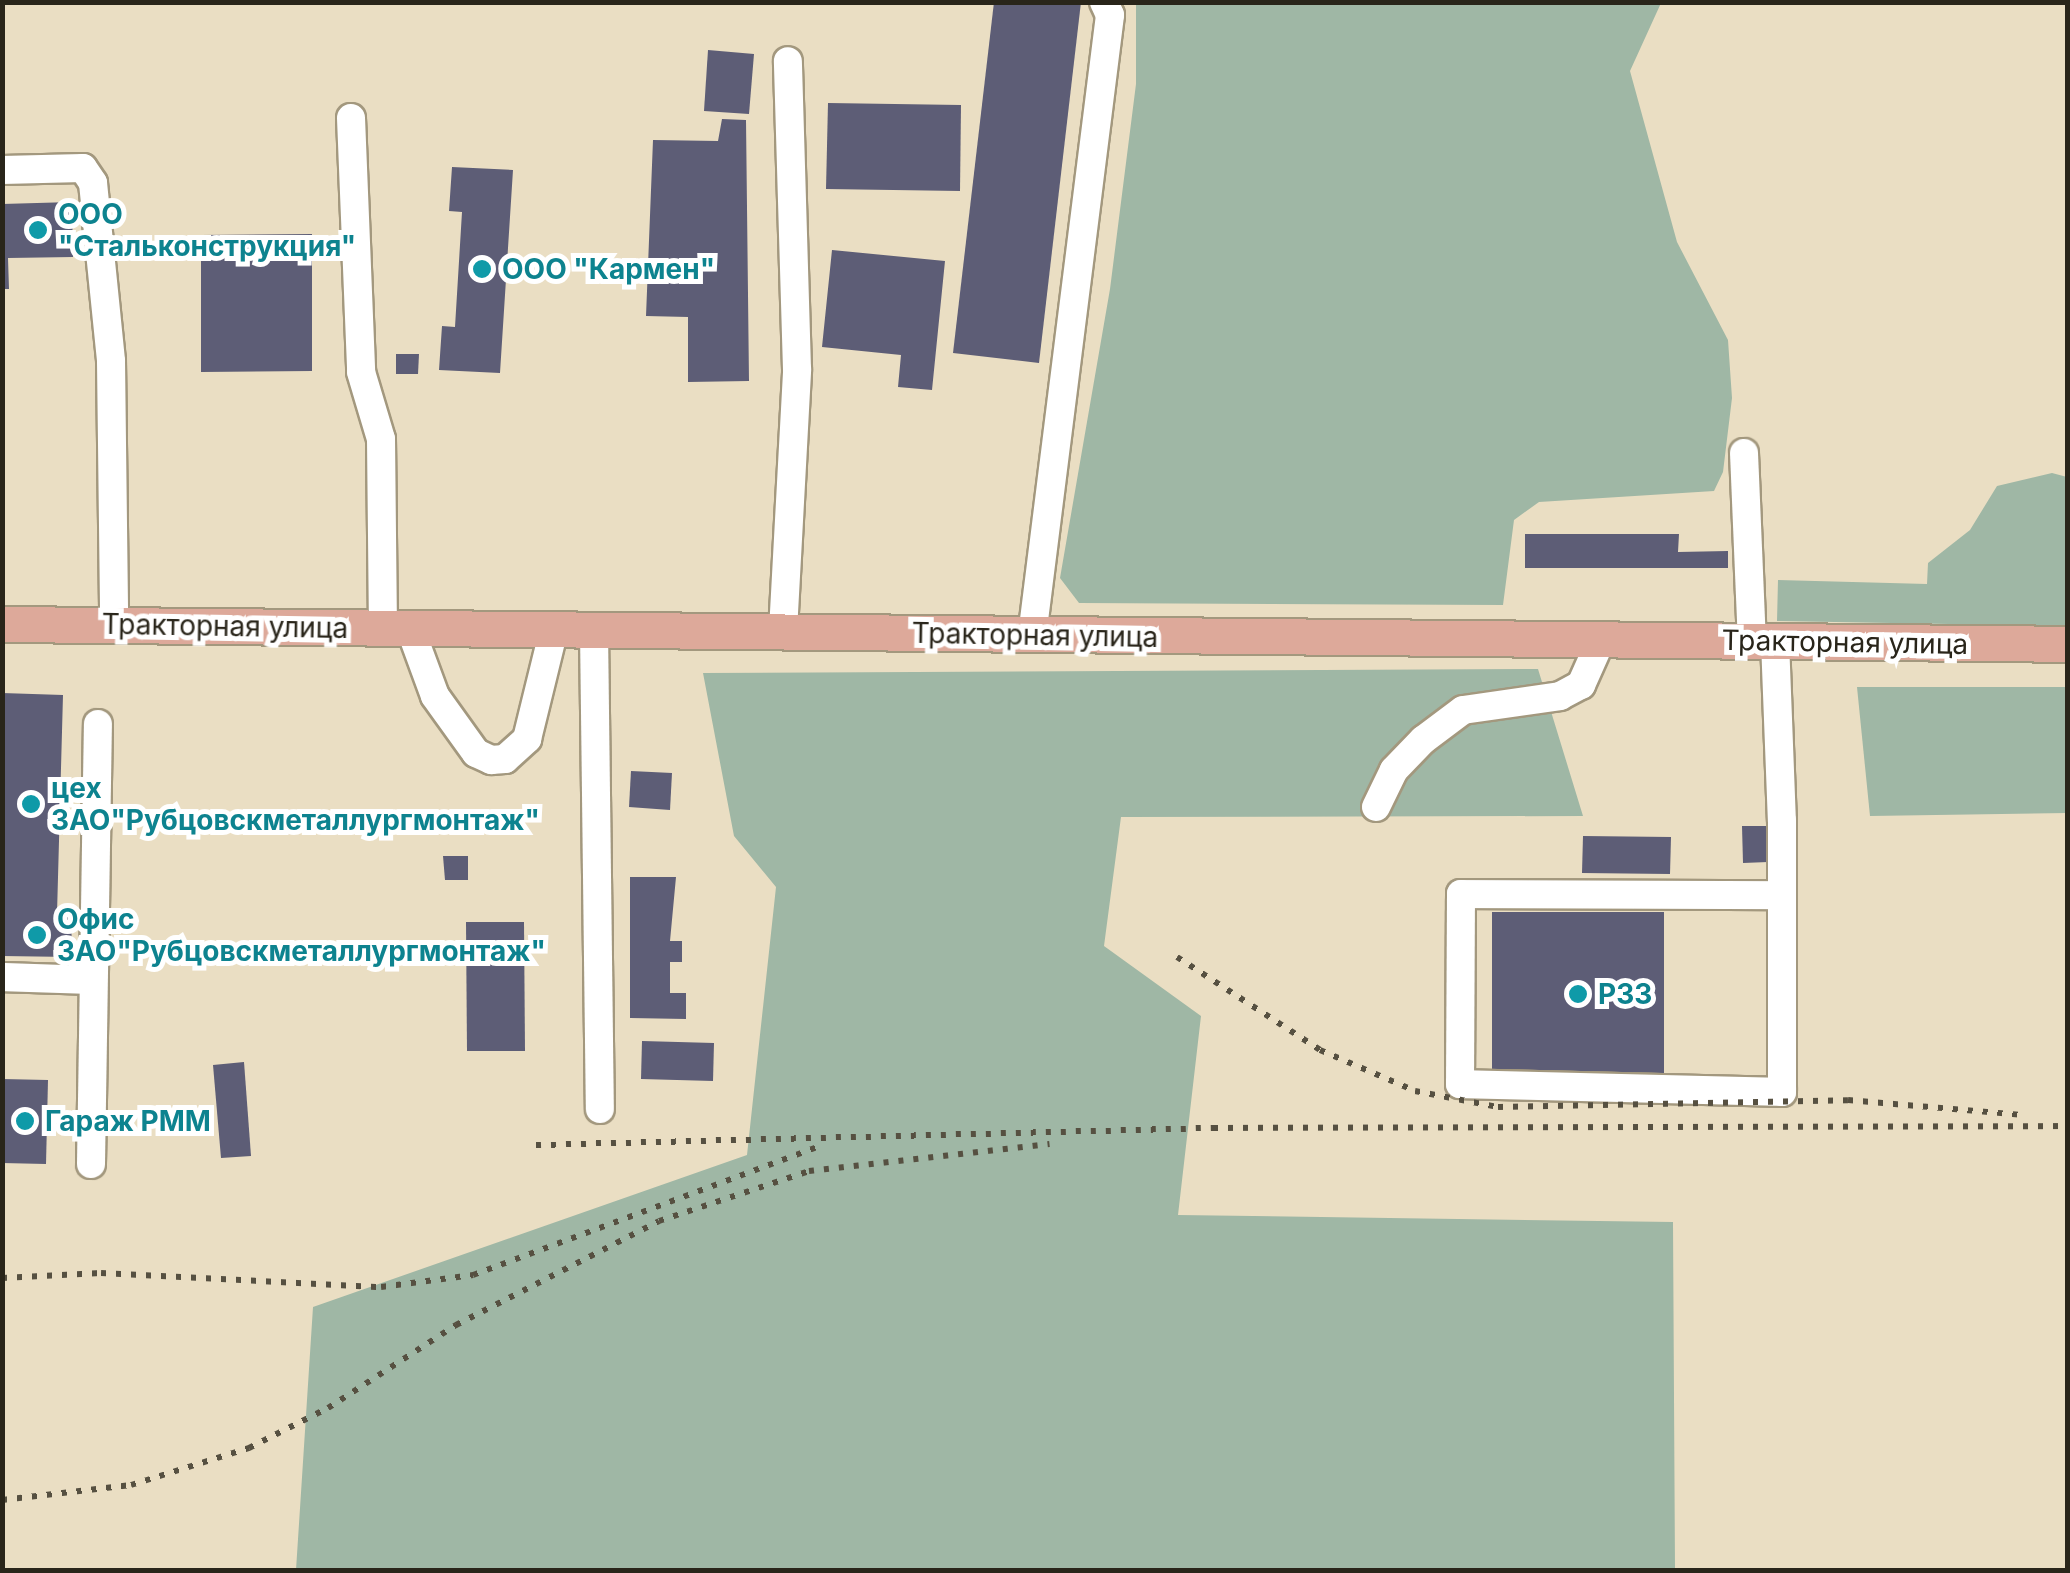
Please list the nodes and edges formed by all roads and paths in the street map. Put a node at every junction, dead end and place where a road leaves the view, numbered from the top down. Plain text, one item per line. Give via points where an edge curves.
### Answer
1 (1104, 2) edge
2 (788, 61) dead end
3 (351, 118) dead end
4 (2, 170) edge
5 (1744, 453) dead end
6 (2, 624) edge
7 (114, 624) junction
8 (397, 628) junction
9 (554, 629) junction
10 (594, 630) junction
11 (783, 631) junction
12 (1032, 636) junction
13 (1601, 640) junction
14 (1763, 641) junction
15 (2068, 644) edge
16 (98, 724) dead end
17 (1376, 807) dead end
18 (1780, 895) junction
19 (2, 977) edge
20 (93, 980) junction
21 (600, 1109) dead end
22 (91, 1164) dead end

1 - 12 lane via 1110,15
2 - 11 lane via 797,369
3 - 8 lane via 362,372 381,439
4 - 7 lane via 83,168 93,183 112,361
5 - 14 lane
6 - 7 main road, Тракторная улица
7 - 8 main road, Тракторная улица
8 - 9 main road, Тракторная улица
8 - 9 lane via 435,696 476,753 491,760 505,758 527,739
9 - 10 main road, Тракторная улица
10 - 11 main road, Тракторная улица
10 - 21 lane
11 - 12 main road, Тракторная улица
12 - 13 main road, Тракторная улица
13 - 14 main road, Тракторная улица
13 - 17 lane via 1581,685 1560,696 1463,710 1394,770
14 - 15 main road, Тракторная улица
14 - 18 lane
16 - 20 lane
18 - 18 lane via 1782,1092 1460,1084 1461,894
19 - 20 lane
20 - 22 lane

